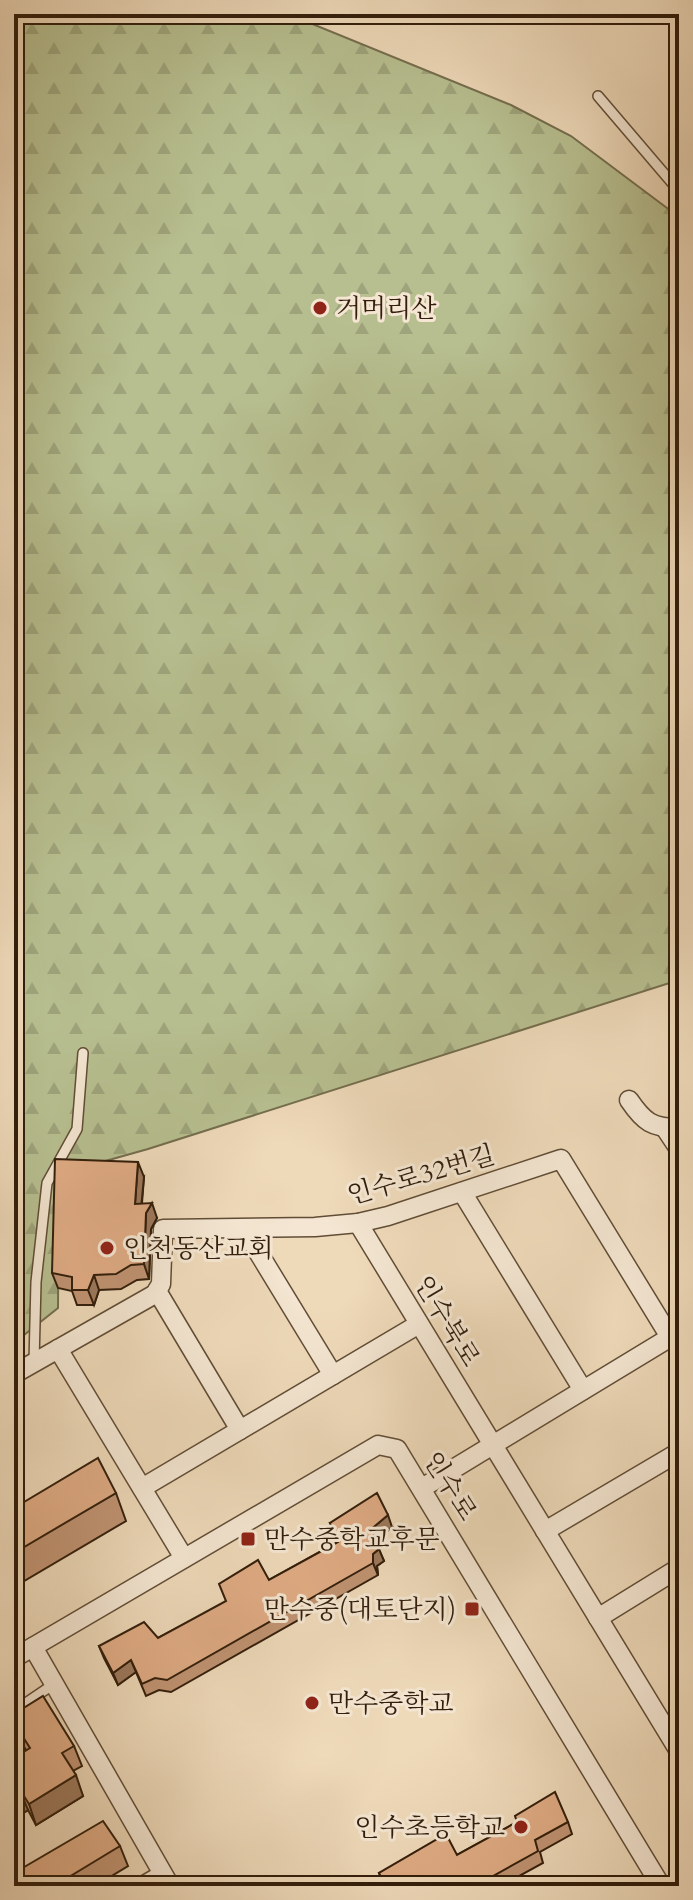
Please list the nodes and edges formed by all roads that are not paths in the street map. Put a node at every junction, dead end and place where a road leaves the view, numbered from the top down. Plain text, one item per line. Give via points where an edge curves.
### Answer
1 (598, 96) dead end
2 (679, 191) edge
3 (83, 1053) dead end
4 (629, 1100) dead end
5 (672, 1128) edge
6 (679, 1149) edge
7 (462, 1192) junction
8 (358, 1223) junction
9 (244, 1229) junction
10 (157, 1291) junction
11 (419, 1324) junction
12 (675, 1334) edge
13 (58, 1349) junction
14 (34, 1362) junction
15 (14, 1374) edge
16 (333, 1375) junction
17 (583, 1390) junction
18 (240, 1430) junction
19 (492, 1446) junction
20 (679, 1452) edge
21 (142, 1488) junction
22 (422, 1488) junction
23 (14, 1494) edge
24 (22, 1508) edge
25 (545, 1531) junction
26 (184, 1558) junction
27 (679, 1568) edge
28 (598, 1618) junction
29 (33, 1647) junction
30 (14, 1658) edge
31 (54, 1684) junction
32 (14, 1711) edge
33 (679, 1751) edge
34 (166, 1878) edge
35 (134, 1886) edge
36 (661, 1886) edge

1 - 2 lane
3 - 14 lane via 77,1129 47,1183
4 - 5 street via 656,1128
5 - 6 street
7 - 8 street, 인수로32번길
7 - 12 street, 인수로32번길 via 561,1159
7 - 17 street
8 - 9 street, 인수로32번길
8 - 11 street, 인수북로
9 - 10 street, 인수로32번길 via 163,1229
9 - 16 street
10 - 13 street
10 - 18 street
11 - 16 street
11 - 19 street, 인수북로
12 - 17 street
13 - 14 street
13 - 21 street
14 - 15 street
16 - 18 street
17 - 19 street
18 - 21 street
19 - 22 street
19 - 25 street, 인수북로
20 - 25 street
21 - 26 street
22 - 26 street, 인수로 via 397,1449 378,1445
22 - 36 street, 인수로
23 - 24 lane
25 - 28 street, 인수북로
26 - 29 street, 인수로
27 - 28 street
28 - 33 street, 인수북로
29 - 30 street, 인수로
29 - 31 street
31 - 32 lane
31 - 34 street
34 - 35 lane

